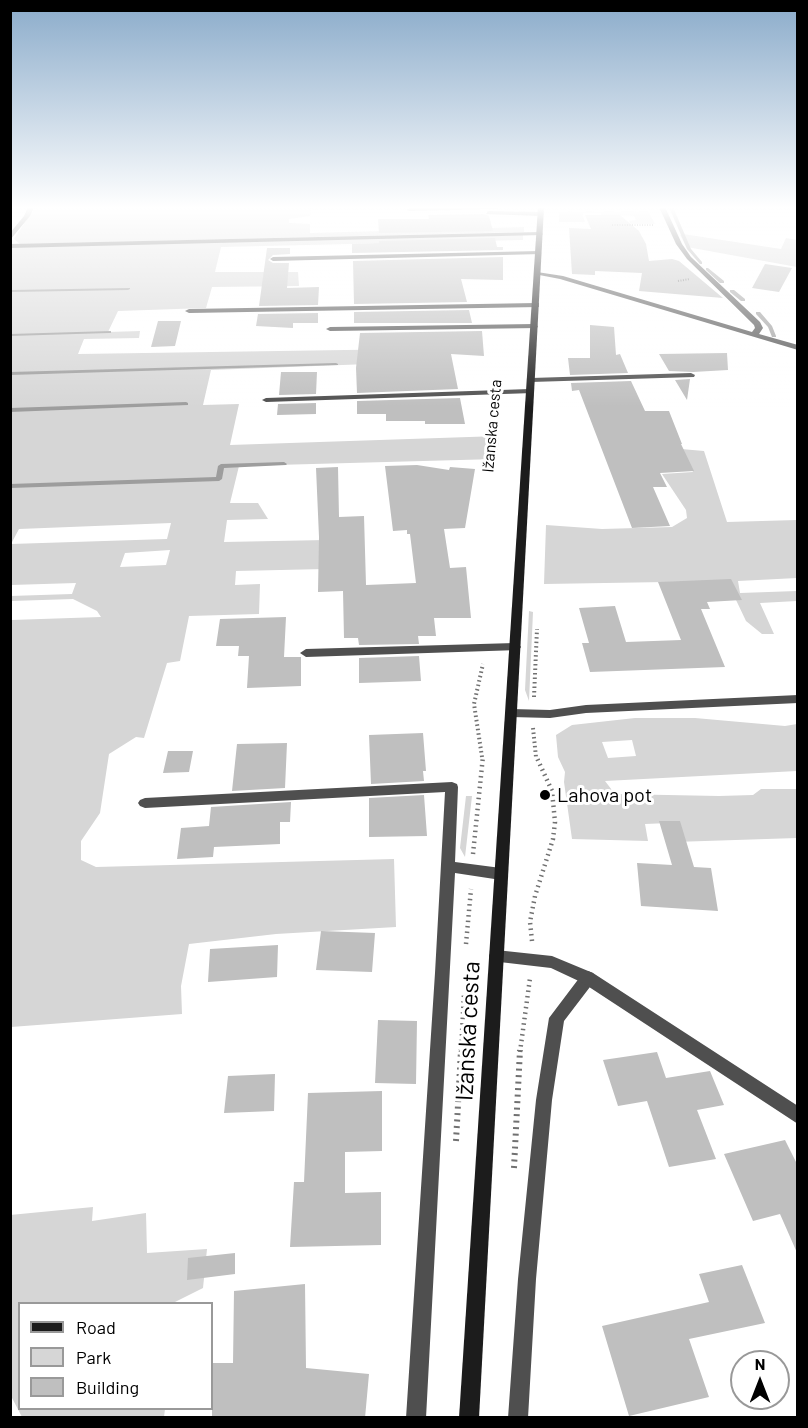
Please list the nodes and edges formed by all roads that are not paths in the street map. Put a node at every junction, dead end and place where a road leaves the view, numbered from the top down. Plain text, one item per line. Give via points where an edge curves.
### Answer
1 (537, 274) joint
2 (705, 274) edge
3 (536, 305) junction
4 (189, 311) dead end
5 (534, 326) junction
6 (330, 329) dead end
7 (754, 335) junction
8 (798, 348) edge
9 (691, 375) dead end
10 (531, 380) junction
11 (530, 392) junction
12 (266, 400) dead end
13 (515, 647) junction
14 (306, 653) dead end
15 (798, 699) edge
16 (511, 712) junction
17 (145, 803) dead end
18 (448, 867) junction
19 (501, 874) junction
20 (496, 956) junction
21 (588, 978) junction
22 (798, 1116) edge
23 (416, 1418) edge
24 (470, 1418) edge
25 (518, 1418) edge

1 - 3 main road, Ižanska cesta
1 - 7 street via 561,277
2 - 7 street via 757,324
3 - 4 street
3 - 5 main road, Ižanska cesta
5 - 6 street
5 - 10 main road, Ižanska cesta
7 - 8 street
9 - 10 street
10 - 11 main road, Ižanska cesta
11 - 12 street
11 - 13 main road, Ižanska cesta
13 - 14 street
13 - 16 main road, Ižanska cesta
15 - 16 street via 550,714
16 - 19 main road, Ižanska cesta
17 - 18 street via 452,787
18 - 19 street
18 - 23 street
19 - 20 main road, Ižanska cesta
20 - 21 street via 552,962
20 - 24 main road, Ižanska cesta
21 - 22 street
21 - 25 street via 556,1018 544,1100

